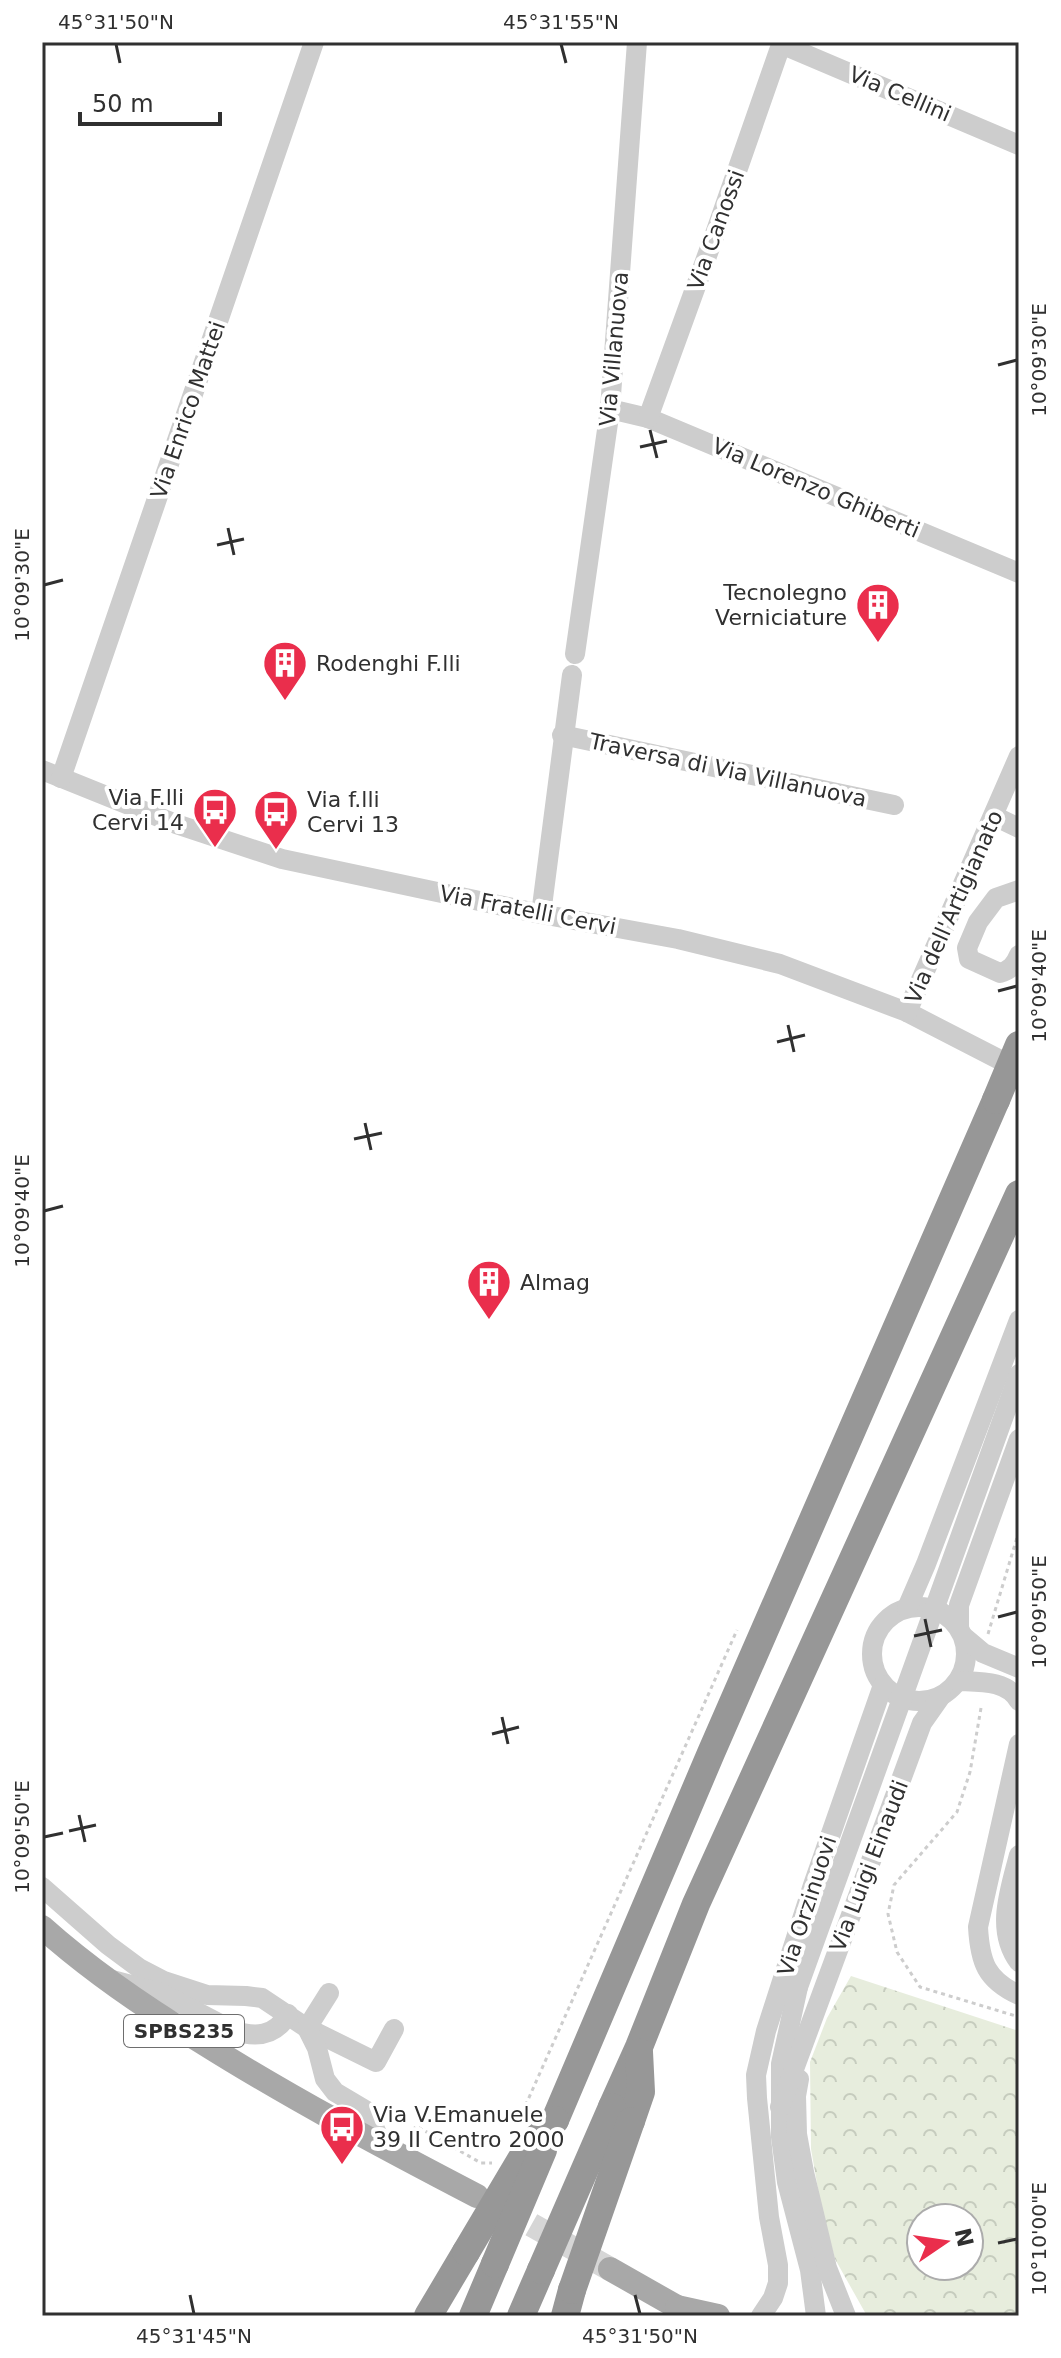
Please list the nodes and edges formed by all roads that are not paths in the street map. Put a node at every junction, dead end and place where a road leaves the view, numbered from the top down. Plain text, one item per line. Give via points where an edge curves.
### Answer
1 (314, 42) edge
2 (637, 42) edge
3 (781, 43) edge
4 (1019, 145) edge
5 (610, 409) junction
6 (648, 418) junction
7 (1019, 573) edge
8 (575, 654) dead end
9 (572, 675) dead end
10 (562, 735) junction
11 (1019, 756) edge
12 (52, 774) edge
13 (894, 805) dead end
14 (994, 816) junction
15 (1019, 828) edge
16 (1019, 890) edge
17 (541, 914) junction
18 (1019, 955) edge
19 (907, 1012) junction
20 (1014, 1055) edge
21 (1019, 1194) edge
22 (1019, 1320) edge
23 (1019, 1374) edge
24 (1019, 1439) edge
25 (907, 1608) junction
26 (961, 1632) junction
27 (1019, 1668) edge
28 (958, 1681) junction
29 (883, 1685) junction
30 (941, 1696) junction
31 (1019, 1701) edge
32 (1019, 1744) edge
33 (1019, 1855) edge
34 (42, 1887) edge
35 (42, 1927) edge
36 (1019, 1962) edge
37 (104, 1978) junction
38 (329, 1993) dead end
39 (1019, 1995) edge
40 (288, 2014) junction
41 (307, 2028) junction
42 (394, 2029) dead end
43 (805, 2039) junction
44 (781, 2064) junction
45 (780, 2107) junction
46 (621, 2114) junction
47 (555, 2120) junction
48 (761, 2133) junction
49 (391, 2151) junction
50 (477, 2196) tunnel mouth
51 (610, 2269) tunnel mouth
52 (569, 2303) edge
53 (682, 2311) edge
54 (428, 2316) edge
55 (473, 2316) edge
56 (521, 2316) edge
57 (718, 2316) edge
58 (761, 2316) edge
59 (816, 2316) edge
60 (846, 2316) edge

1 - 12 street, Via Enrico Mattei
2 - 5 street, Via Villanuova
3 - 4 street, Via Cellini
3 - 6 street, Via Canossi
5 - 6 street, Via Lorenzo Ghiberti
5 - 8 street, Via Villanuova
6 - 7 street, Via Lorenzo Ghiberti
9 - 10 street
10 - 13 street, Traversa di Via Villanuova
10 - 17 street
11 - 14 street, Via dell'Artigianato
12 - 17 street, Via Fratelli Cervi via 282,859
14 - 15 street
14 - 19 street, Via dell'Artigianato
16 - 18 street via 996,898 967,948 969,959 1000,973 1008,971
17 - 19 street, Via Fratelli Cervi via 780,964
19 - 20 street, Via Fratelli Cervi
20 - 47 highway, bridge
21 - 46 highway via 696,1904 639,2047
22 - 25 street
23 - 44 street, bridge via 798,1987
24 - 26 street via 959,1605
25 - 26 street via 936,1609
25 - 29 street via 881,1625 874,1639 871,1655
26 - 27 street via 983,1653
26 - 28 street via 967,1660
28 - 30 street, Via Luigi Einaudi
28 - 31 street via 1004,1687
29 - 30 street via 910,1701
29 - 48 street, Via Orzinuovi via 766,2031 756,2075
30 - 43 street, Via Luigi Einaudi via 922,1723
32 - 39 street via 978,1927 984,1965 994,1980
33 - 36 street via 1005,1929
34 - 40 street via 108,1945 164,1981 207,1995 262,1998
35 - 37 main road, SPBS235
37 - 40 street via 161,1993 244,2034 271,2032
37 - 49 main road, SPBS235 via 266,2082
38 - 41 street
40 - 41 street
41 - 42 street via 376,2062
41 - 49 street via 325,2079 335,2092 367,2111
43 - 45 street, Via Luigi Einaudi
43 - 60 street, Via Luigi Einaudi via 796,2096 797,2134 827,2268
44 - 45 street
44 - 48 street, Via Orzinuovi
45 - 59 street via 787,2182
46 - 52 highway, bridge
46 - 56 highway, bridge
47 - 54 highway, bridge via 529,2146
47 - 55 highway, bridge
48 - 58 street, Via Orzinuovi via 778,2265 778,2283
49 - 50 main road, SPBS235
51 - 53 main road
53 - 57 main road

